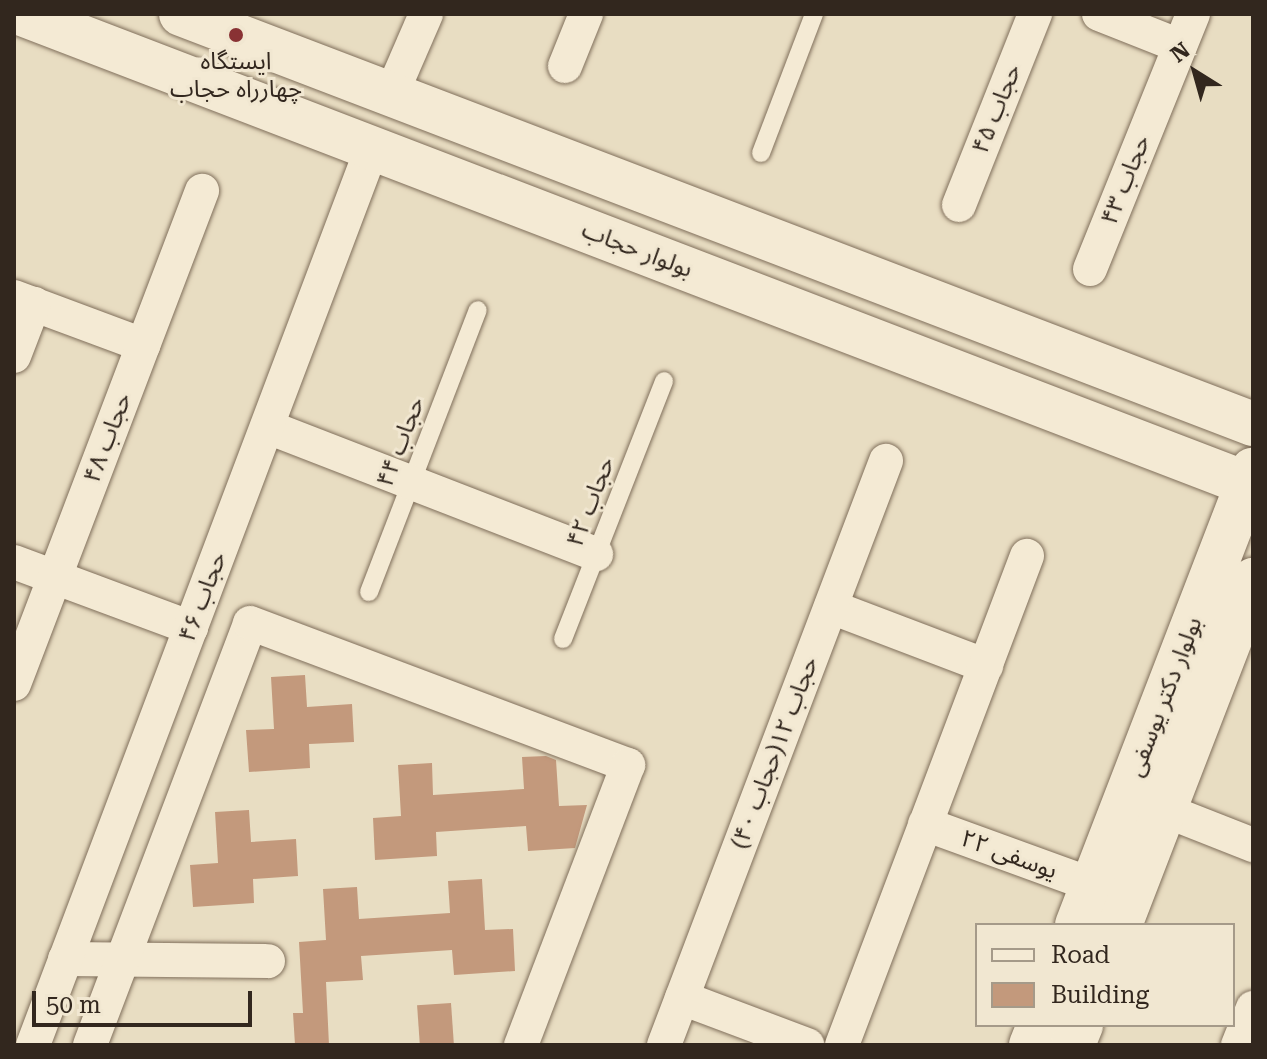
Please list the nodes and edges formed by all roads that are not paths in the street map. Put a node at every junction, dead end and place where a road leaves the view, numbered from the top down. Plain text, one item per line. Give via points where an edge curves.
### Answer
1 (22, 14) edge
2 (181, 14) edge
3 (426, 14) edge
4 (586, 14) edge
5 (814, 14) edge
6 (1035, 14) edge
7 (1099, 14) edge
8 (1193, 14) edge
9 (1180, 46) junction
10 (565, 66) dead end
11 (391, 95) junction
12 (372, 148) junction
13 (761, 153) dead end
14 (202, 191) dead end
15 (959, 205) dead end
16 (1090, 269) dead end
17 (24, 300) edge
18 (478, 310) dead end
19 (143, 345) junction
20 (14, 356) edge
21 (664, 381) dead end
22 (1253, 424) edge
23 (268, 427) junction
24 (886, 461) dead end
25 (1251, 480) edge
26 (411, 483) junction
27 (596, 554) junction
28 (1027, 556) dead end
29 (14, 562) edge
30 (55, 577) junction
31 (1253, 580) edge
32 (369, 592) dead end
33 (831, 607) junction
34 (191, 628) junction
35 (563, 639) dead end
36 (986, 666) junction
37 (14, 684) edge
38 (1164, 810) junction
39 (925, 824) junction
40 (1253, 845) edge
41 (1093, 885) junction
42 (1078, 923) edge
43 (1121, 923) edge
44 (65, 959) junction
45 (122, 959) junction
46 (268, 961) dead end
47 (682, 998) junction
48 (1253, 1008) edge
49 (33, 1045) edge
50 (90, 1045) edge
51 (521, 1045) edge
52 (664, 1045) edge
53 (807, 1045) edge
54 (842, 1045) edge
55 (1238, 1045) edge

1 - 12 main road, بولوار حجاب
2 - 11 main road
3 - 11 street
4 - 10 street
5 - 13 lane
6 - 15 street, حجاب ۴۵
7 - 9 street
8 - 9 street, حجاب ۴۳
9 - 16 street, حجاب ۴۳
11 - 22 main road
12 - 23 street, حجاب ۴۶
12 - 25 main road, بولوار حجاب
14 - 19 street, حجاب ۴۸
17 - 19 street
17 - 20 street
18 - 26 lane, حجاب ۴۴
19 - 30 street, حجاب ۴۸
21 - 27 lane, حجاب ۴۲
23 - 26 street
23 - 34 street, حجاب ۴۶
24 - 33 street, حجاب ۱۲(حجاب ۴۰)
25 - 41 main road, بولوار دکتر یوسفی
26 - 27 street
26 - 32 lane, حجاب ۴۴
27 - 35 lane, حجاب ۴۲
28 - 36 street
29 - 30 street
30 - 34 street
30 - 37 street, حجاب ۴۸
31 - 38 main road, بولوار دکتر یوسفی
33 - 36 street
33 - 47 street, حجاب ۱۲(حجاب ۴۰)
34 - 44 street, حجاب ۴۶
36 - 39 street
38 - 40 street
38 - 43 main road, بولوار دکتر یوسفی
39 - 41 street, یوسفی ۲۲
39 - 54 street
41 - 42 main road, بولوار دکتر یوسفی
44 - 45 street
44 - 49 street, حجاب ۴۶
45 - 46 street
45 - 50 street
45 - 51 street via 250,623 628,765
47 - 52 street, حجاب ۱۲(حجاب ۴۰)
47 - 53 street
48 - 55 street

